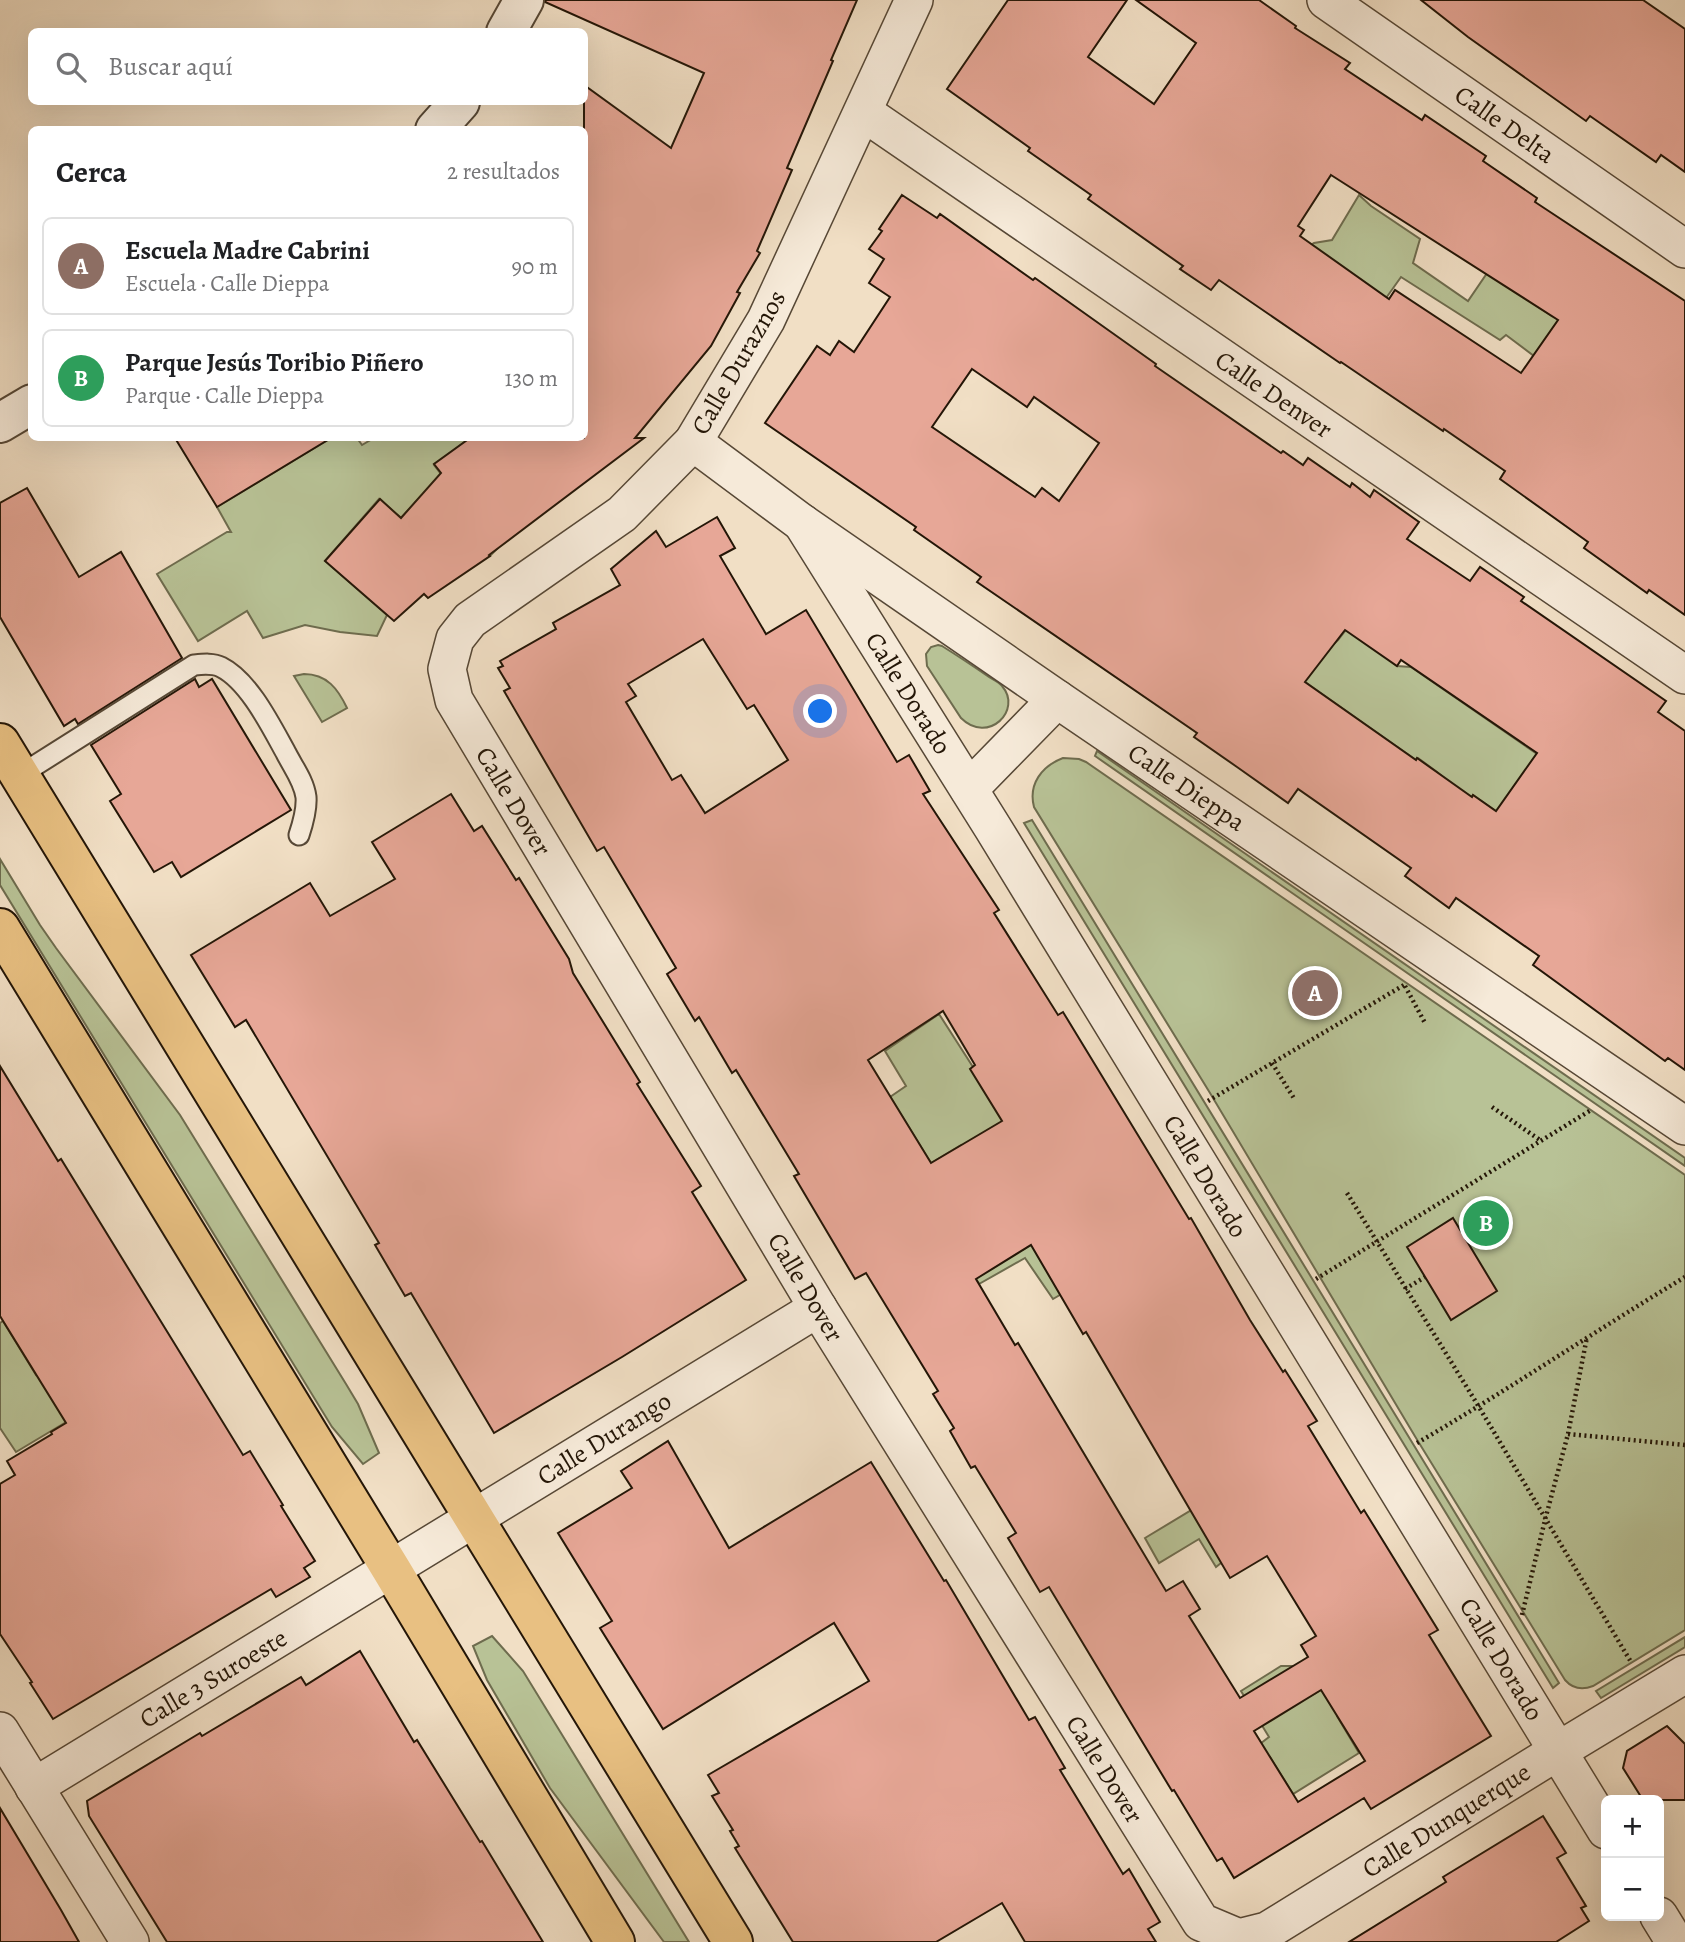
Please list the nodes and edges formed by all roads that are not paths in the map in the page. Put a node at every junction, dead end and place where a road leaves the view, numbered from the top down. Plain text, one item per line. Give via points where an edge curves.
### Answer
1 (524, 0) edge
2 (914, 0) edge
3 (1326, 0) edge
4 (508, 28) edge
5 (457, 105) edge
6 (863, 112) junction
7 (439, 126) edge
8 (1685, 249) edge
9 (28, 406) edge
10 (0, 423) edge
11 (694, 442) junction
12 (802, 523) junction
13 (455, 639) joint
14 (1685, 675) edge
15 (1057, 699) junction
16 (0, 743) edge
17 (20, 775) junction
18 (969, 789) junction
19 (299, 835) dead end
20 (0, 928) edge
21 (1685, 1126) edge
22 (818, 1308) junction
23 (474, 1519) junction
24 (391, 1569) junction
25 (1685, 1674) edge
26 (0, 1731) edge
27 (1558, 1751) junction
28 (34, 1787) junction
29 (1601, 1822) edge
30 (1662, 1921) edge
31 (1201, 1922) joint
32 (130, 1942) edge
33 (615, 1942) edge
34 (733, 1942) edge
35 (1675, 1942) edge

1 - 4 street
2 - 6 street, Calle Duraznos
3 - 8 street, Calle Delta
5 - 7 street
6 - 11 street, Calle Duraznos via 766,320
6 - 14 street, Calle Denver
9 - 10 street
11 - 12 street, Calle Dieppa
11 - 13 street, Calle Duraznos via 622,514 470,620
12 - 15 street, Calle Dieppa
12 - 18 street, Calle Dorado
13 - 22 street, Calle Dover via 447,669 454,700
15 - 18 street
15 - 21 street, Calle Dieppa
16 - 17 main road
17 - 19 lane via 194,665 212,664 236,679 263,710 302,782 306,798
17 - 23 main road
18 - 27 street, Calle Dorado
20 - 24 main road
22 - 23 street, Calle Durango
22 - 31 street, Calle Dover
23 - 24 street, Calle Durango
23 - 34 main road
24 - 28 street, Calle 3 Suroeste
24 - 33 main road
25 - 27 street, Calle Dunquerque
26 - 28 street
27 - 29 street, Calle Dorado
27 - 31 street, Calle Dunquerque via 1267,1931 1239,1938
28 - 32 street
30 - 35 street

